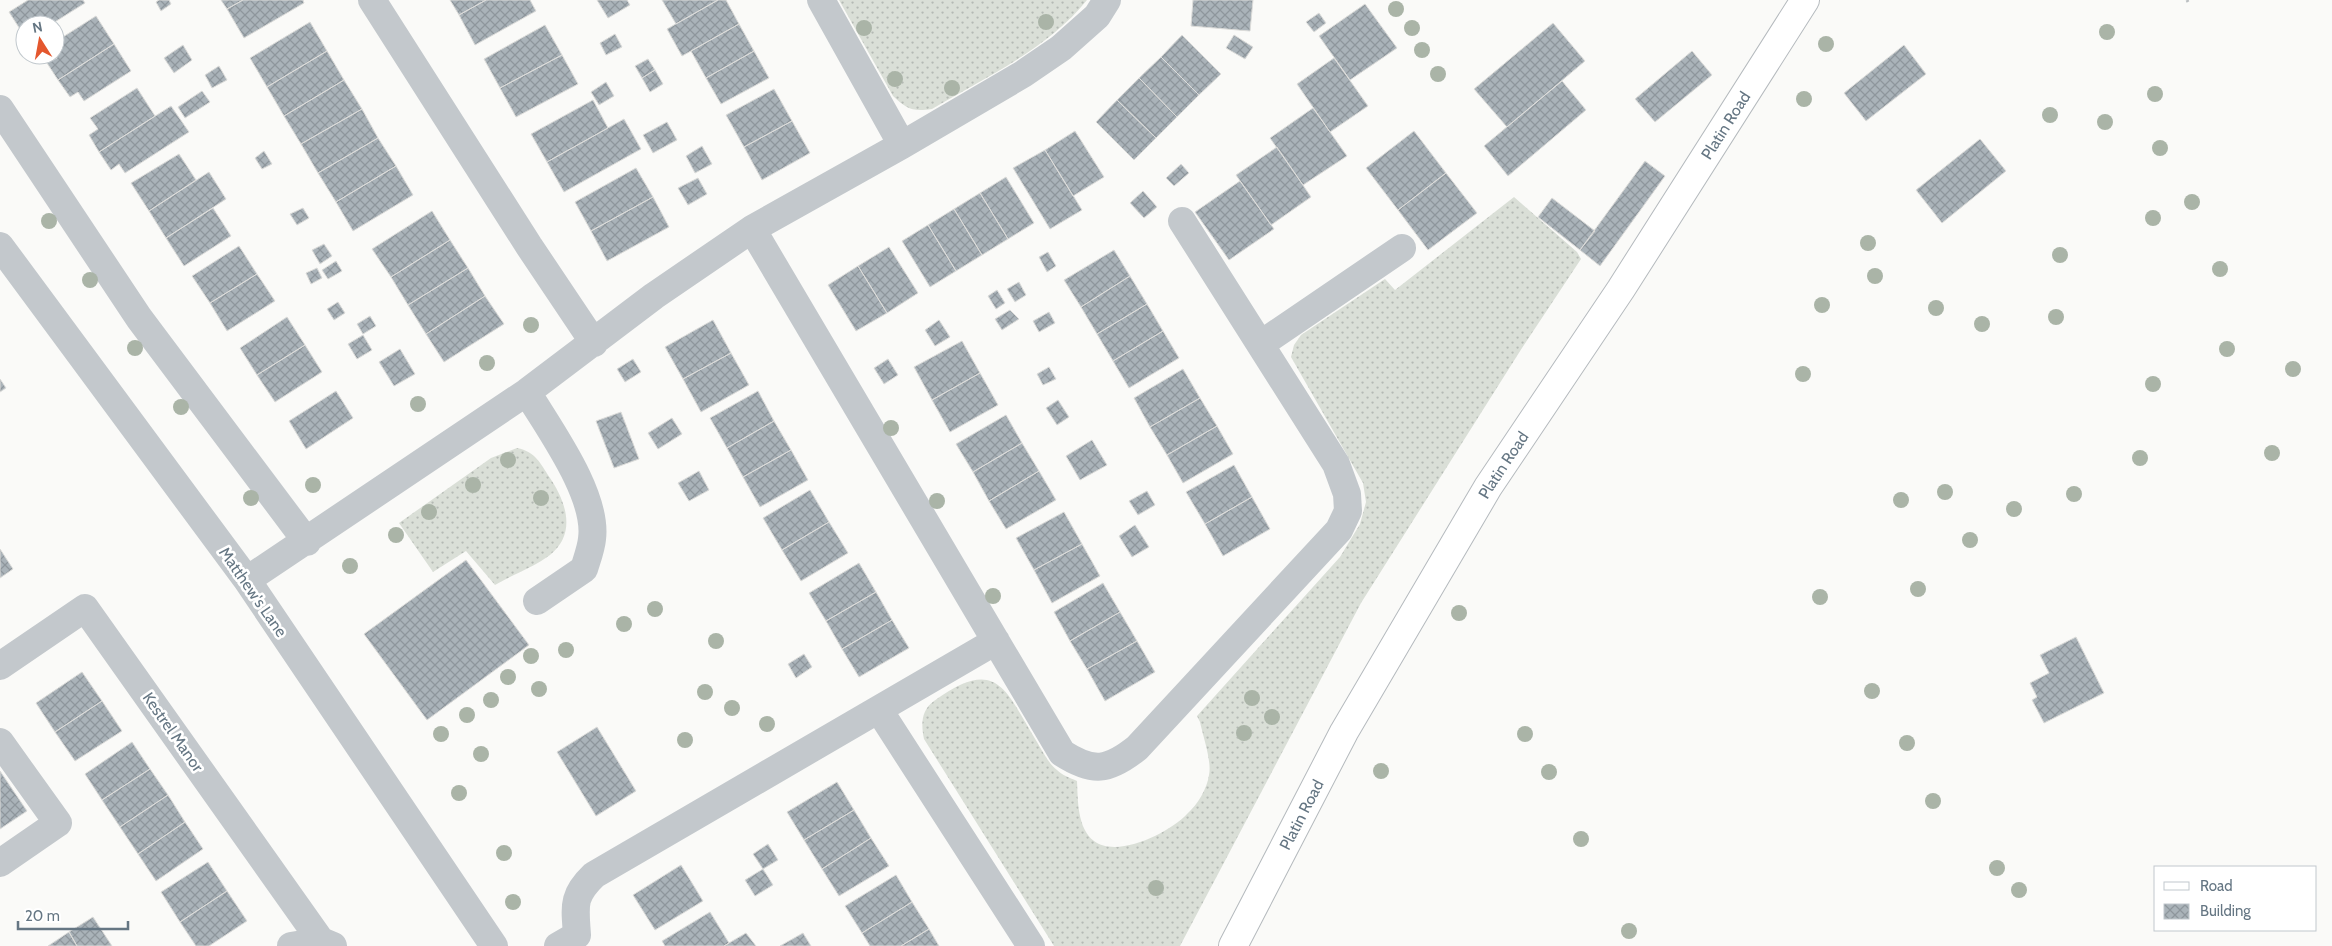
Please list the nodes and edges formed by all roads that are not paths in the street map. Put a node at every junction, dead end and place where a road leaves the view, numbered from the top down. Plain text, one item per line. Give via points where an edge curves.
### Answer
1 (372, 0) edge
2 (821, 0) edge
3 (1107, 0) edge
4 (1805, 0) edge
5 (0, 109) edge
6 (902, 145) junction
7 (1182, 221) dead end
8 (752, 229) junction
9 (0, 246) edge
10 (1402, 248) dead end
11 (594, 342) junction
12 (1260, 344) junction
13 (527, 392) junction
14 (306, 542) junction
15 (247, 580) junction
16 (537, 602) dead end
17 (996, 641) junction
18 (0, 666) edge
19 (879, 710) junction
20 (0, 742) edge
21 (0, 863) edge
22 (573, 942) edge
23 (327, 943) edge
24 (291, 946) edge
25 (494, 946) edge
26 (1031, 946) edge
27 (1232, 946) edge

1 - 11 street
2 - 6 street
3 - 6 street via 1097,16 1061,48 1014,80
4 - 27 main road, Platin Road via 1621,290 1488,488 1344,732
5 - 14 street via 139,318
6 - 8 street
7 - 12 street
8 - 11 street via 654,296
8 - 17 street
9 - 15 street, Matthew's Lane
10 - 12 street
11 - 13 street
12 - 17 street via 1340,472 1348,511 1340,530 1137,748 1104,767 1079,764 1062,753
13 - 14 street
13 - 16 street via 568,458 584,492 592,538 584,569
14 - 15 street
15 - 25 street, Matthew's Lane
17 - 19 street
18 - 23 street, Kestrel Manor via 85,608
19 - 22 street via 594,875 580,889
19 - 26 street
20 - 21 street via 58,823
23 - 24 street, Kestrel Manor

